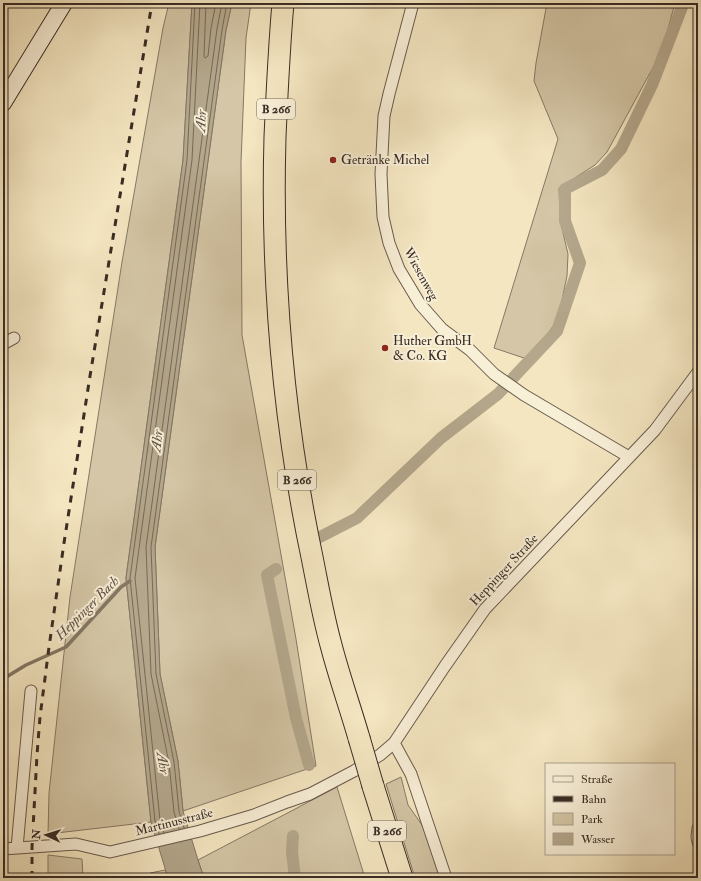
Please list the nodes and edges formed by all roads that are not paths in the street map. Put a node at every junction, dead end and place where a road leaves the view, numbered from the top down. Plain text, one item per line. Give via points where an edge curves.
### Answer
1 (64, 3) edge
2 (283, 3) edge
3 (413, 3) edge
4 (3, 103) edge
5 (14, 338) dead end
6 (3, 344) edge
7 (698, 372) edge
8 (629, 457) junction
9 (31, 692) dead end
10 (394, 743) junction
11 (332, 783) joint
12 (698, 828) edge
13 (698, 842) edge
14 (17, 848) junction
15 (3, 849) edge
16 (402, 877) edge
17 (446, 878) edge

1 - 4 main road
2 - 16 highway, B 266, bridge via 276,106 274,216 278,317 293,455 331,645
3 - 8 street, Wiesenweg via 384,116 382,217 399,269 420,304 442,329 470,350 494,374
5 - 6 street
7 - 8 street, Heppinger Straße via 655,430
8 - 10 street, Heppinger Straße via 485,609
9 - 14 street
10 - 11 street, Heppinger Straße
10 - 17 street via 412,774
11 - 14 street, Martinusstraße via 254,815 200,831 110,852 76,844
12 - 13 street
14 - 15 street, Martinusstraße

